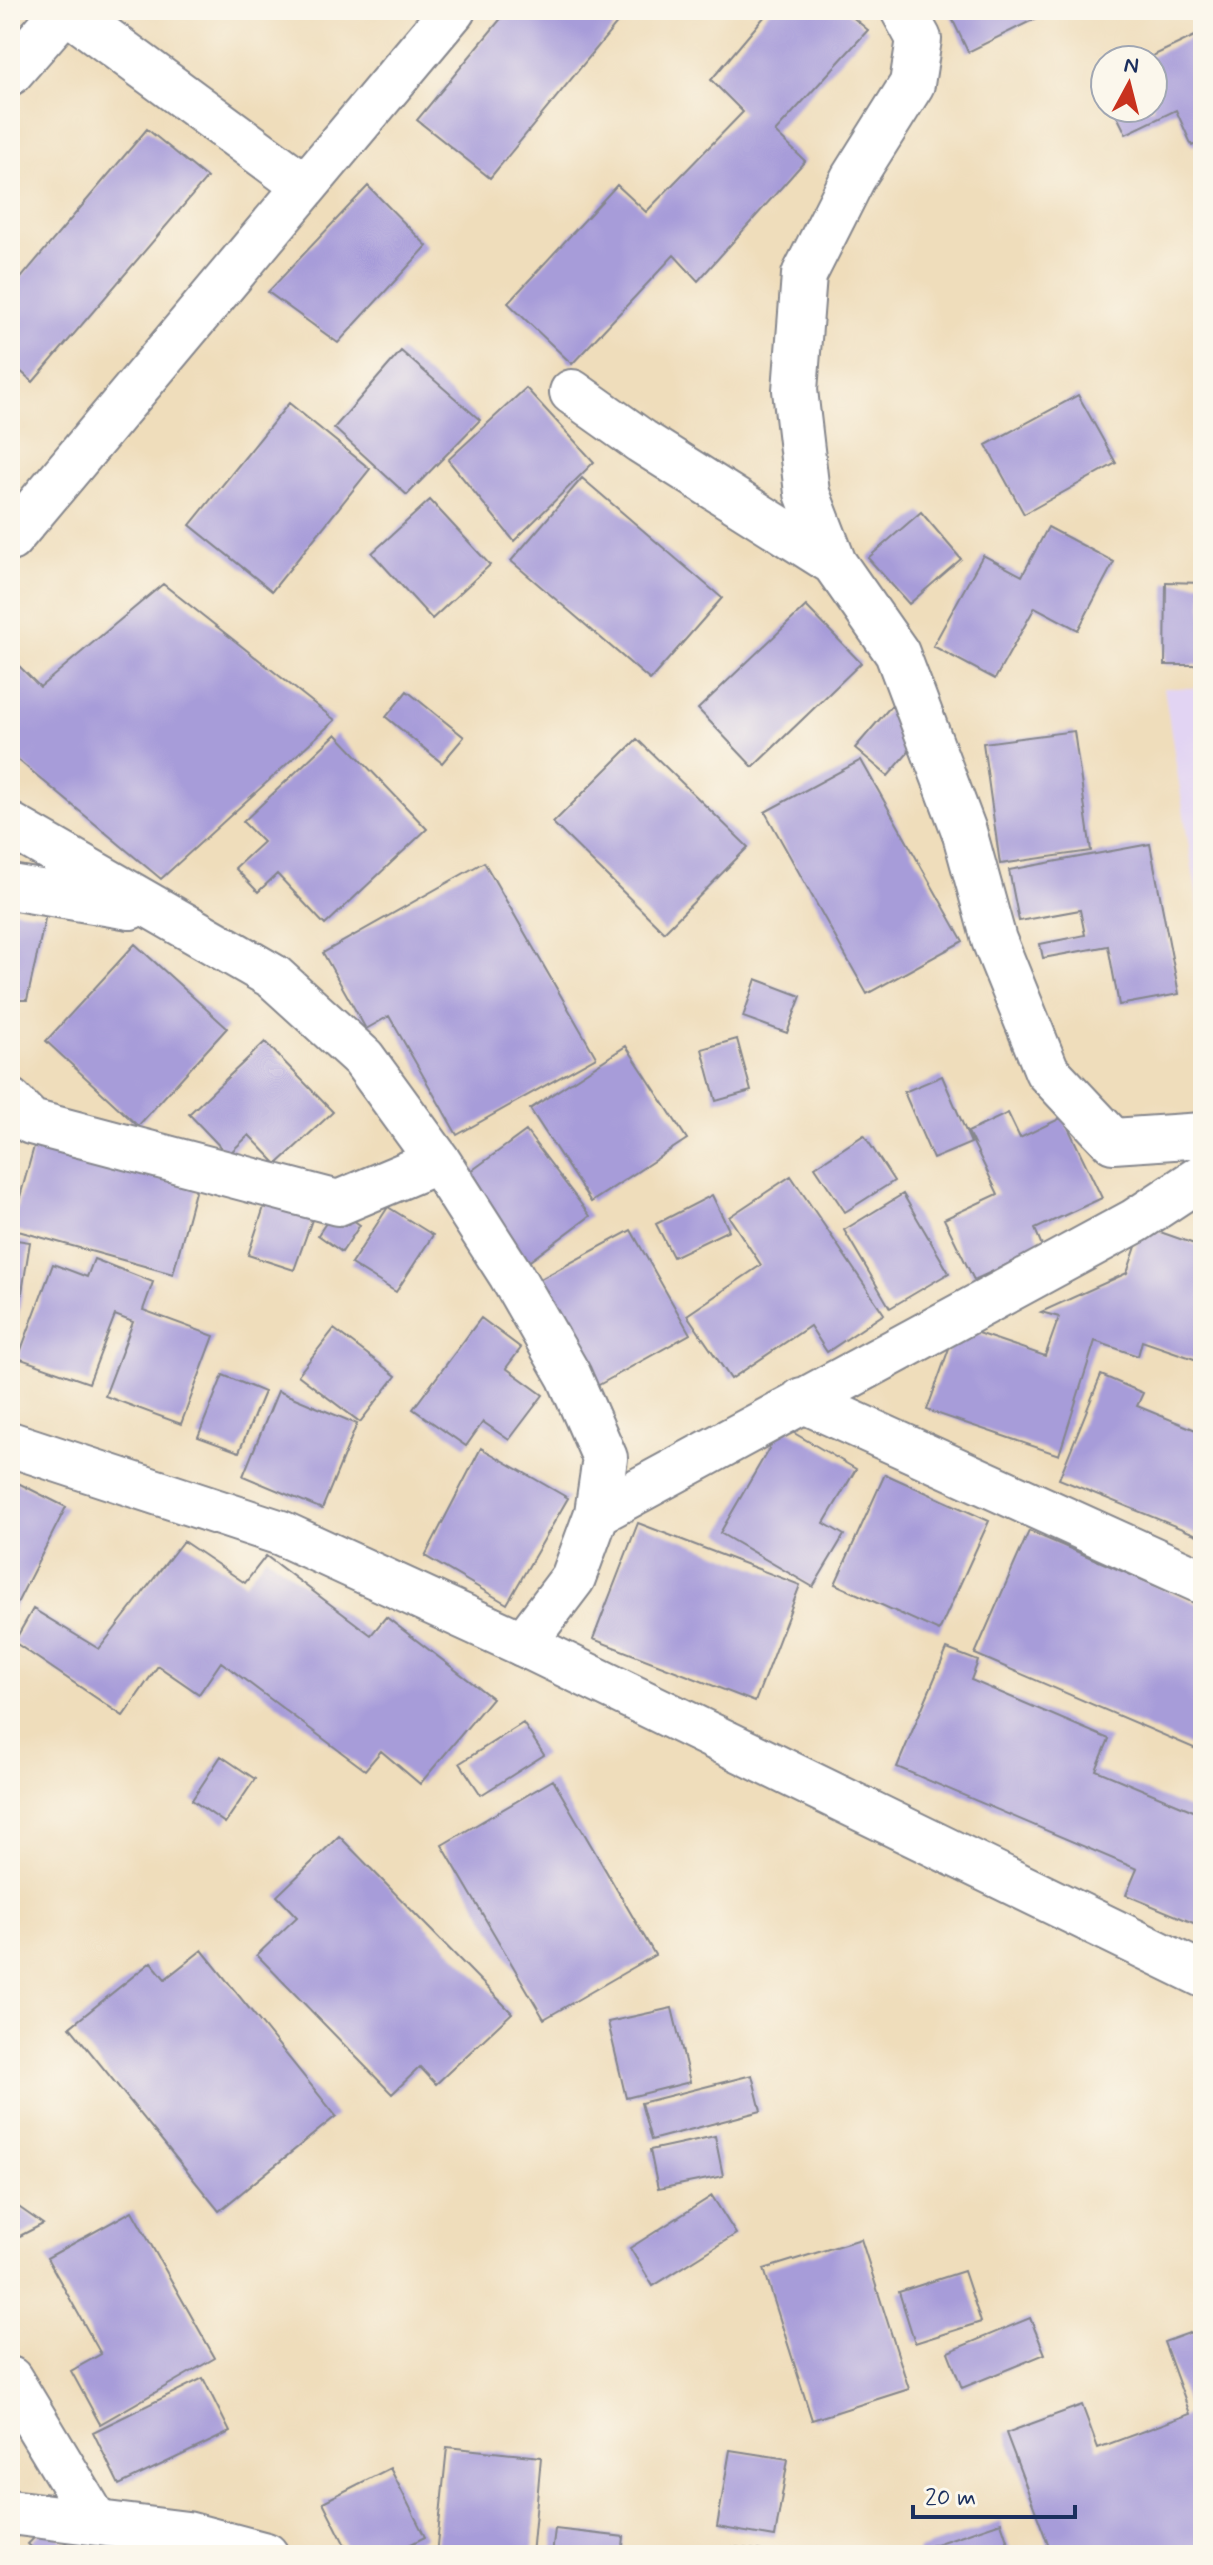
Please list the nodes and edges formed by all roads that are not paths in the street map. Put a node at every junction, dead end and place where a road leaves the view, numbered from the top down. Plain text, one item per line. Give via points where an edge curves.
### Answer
1 (66, 10) edge
2 (453, 10) edge
3 (903, 10) edge
4 (10, 73) edge
5 (305, 186) junction
6 (572, 392) dead end
7 (10, 539) edge
8 (834, 563) junction
9 (10, 825) edge
10 (10, 887) edge
11 (160, 912) junction
12 (10, 1101) edge
13 (1203, 1135) edge
14 (438, 1161) junction
15 (1203, 1176) edge
16 (802, 1400) junction
17 (10, 1444) edge
18 (597, 1513) junction
19 (1203, 1582) edge
20 (523, 1644) junction
21 (1203, 1975) edge
22 (10, 2379) edge
23 (10, 2512) edge
24 (96, 2522) junction
25 (266, 2555) edge

1 - 4 street
1 - 5 street
2 - 5 street
3 - 8 street via 919,39 912,84 853,178 804,275 795,390 807,493
5 - 7 street
6 - 8 street
8 - 13 street via 897,653 964,831 994,940 1047,1071 1113,1141
9 - 11 street
10 - 11 street
11 - 14 street via 274,977 363,1058
12 - 14 street via 31,1122 338,1203
14 - 18 street via 569,1376 605,1458
15 - 16 street via 1135,1221
16 - 18 street
16 - 19 street
17 - 20 street via 281,1533
18 - 20 street via 573,1578
20 - 21 street
22 - 24 street
23 - 24 street
24 - 25 street via 187,2534

